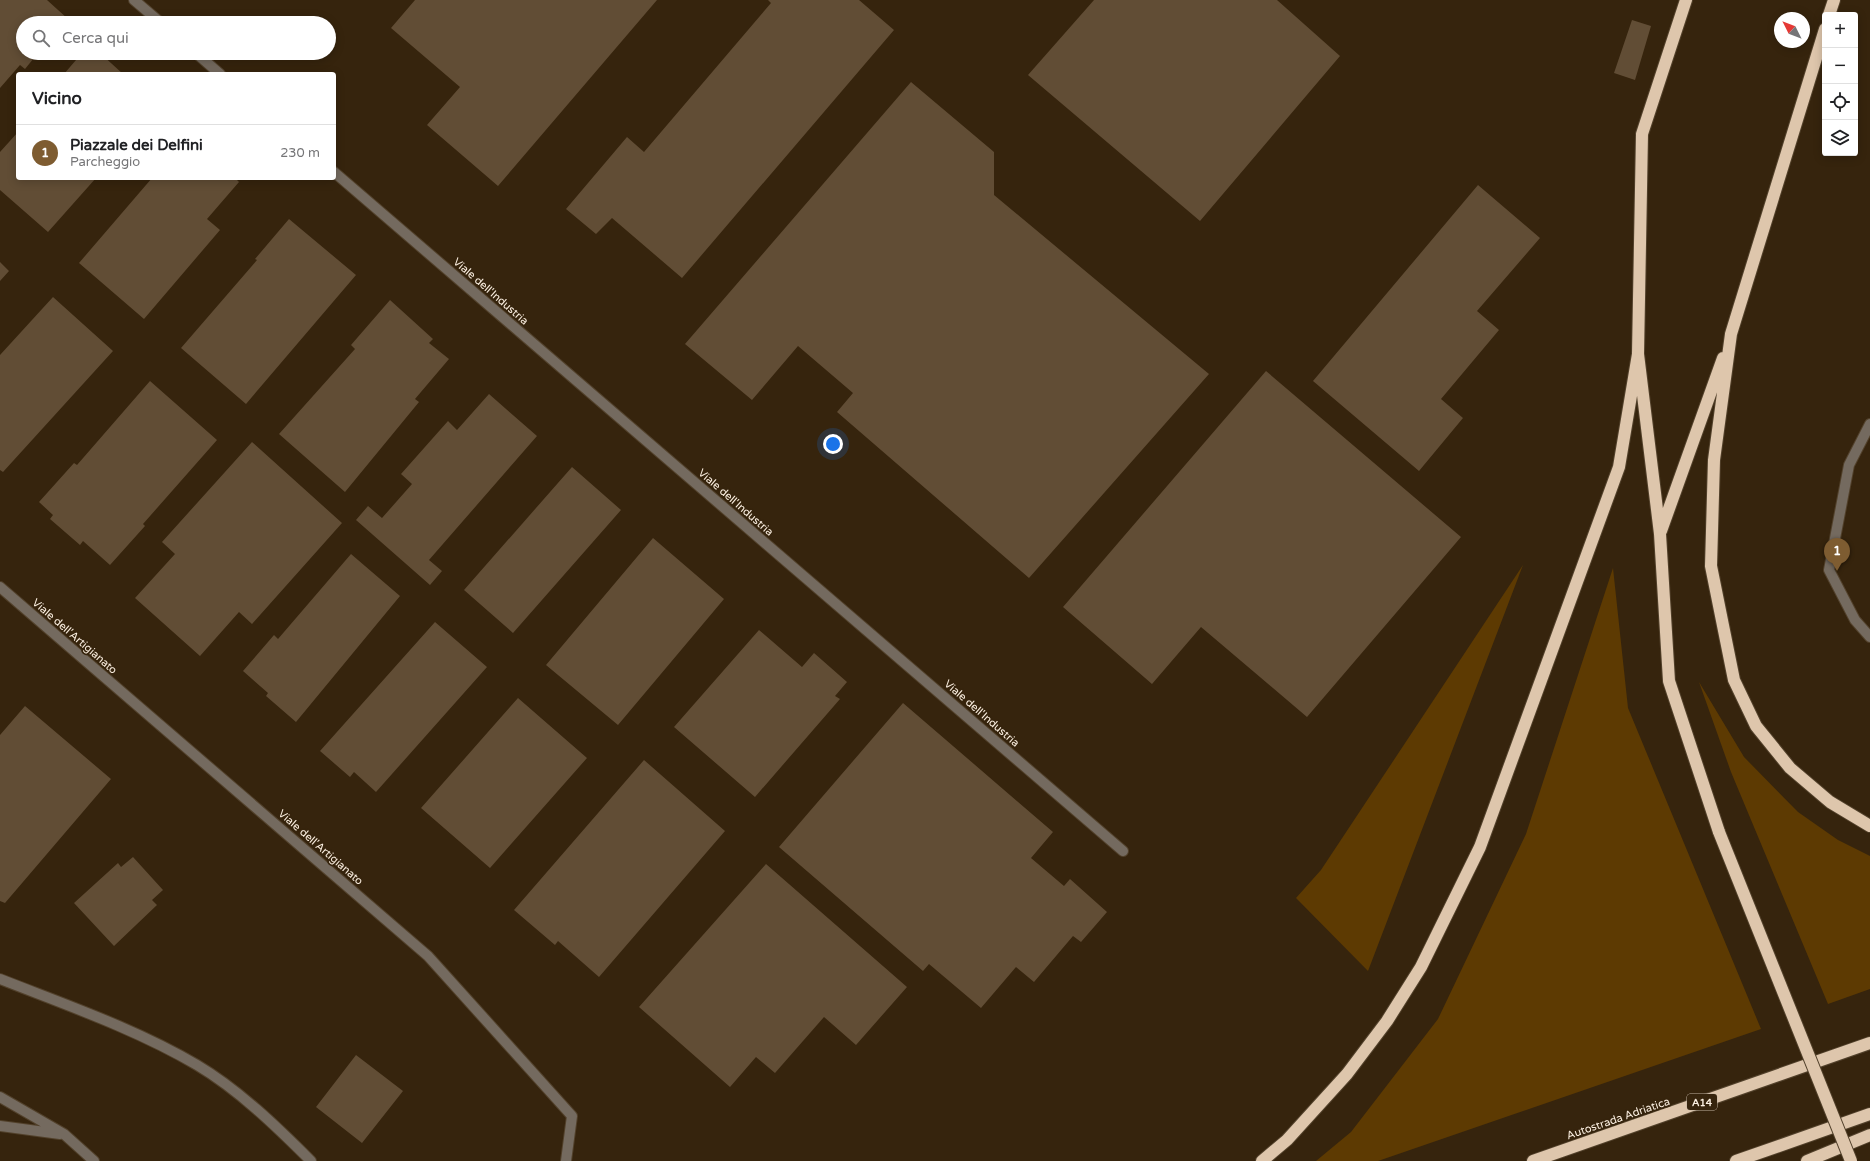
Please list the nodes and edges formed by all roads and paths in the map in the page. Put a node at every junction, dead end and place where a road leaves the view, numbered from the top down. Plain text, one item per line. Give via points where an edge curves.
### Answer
1 (134, 0) edge
2 (1686, 0) edge
3 (1834, 0) edge
4 (1830, 12) edge
5 (153, 16) edge
6 (1822, 39) edge
7 (204, 60) edge
8 (218, 72) edge
9 (336, 174) edge
10 (1731, 334) junction
11 (1638, 354) junction
12 (1870, 424) edge
13 (1660, 534) junction
14 (0, 587) edge
15 (1870, 637) edge
16 (1870, 826) edge
17 (1123, 851) dead end
18 (0, 979) edge
19 (1870, 1043) edge
20 (0, 1097) edge
21 (1870, 1114) edge
22 (0, 1126) edge
23 (64, 1134) junction
24 (1870, 1135) edge
25 (94, 1161) edge
26 (311, 1161) edge
27 (566, 1161) edge
28 (1262, 1161) edge
29 (1533, 1161) edge
30 (1736, 1161) edge
31 (1807, 1161) edge
32 (1851, 1161) edge

1 - 5 street
2 - 11 highway via 1642,134
3 - 4 highway
6 - 10 highway
7 - 8 street
9 - 17 street, Viale dell'Industria
10 - 13 highway
10 - 16 highway via 1714,460 1711,566 1734,680 1756,726 1790,768 1830,802
11 - 13 highway
11 - 28 highway via 1619,467 1480,847 1421,967 1387,1021 1347,1074 1287,1140
12 - 15 street via 1849,465 1829,570 1855,620
13 - 32 highway, bridge via 1669,681 1720,832
14 - 27 street, Viale dell'Artigianato via 428,956 572,1116
18 - 26 street via 140,1035 198,1066 256,1108
19 - 29 highway, Autostrada Adriatica / A14
20 - 23 street
21 - 30 highway
22 - 23 street
23 - 25 street
24 - 31 highway

